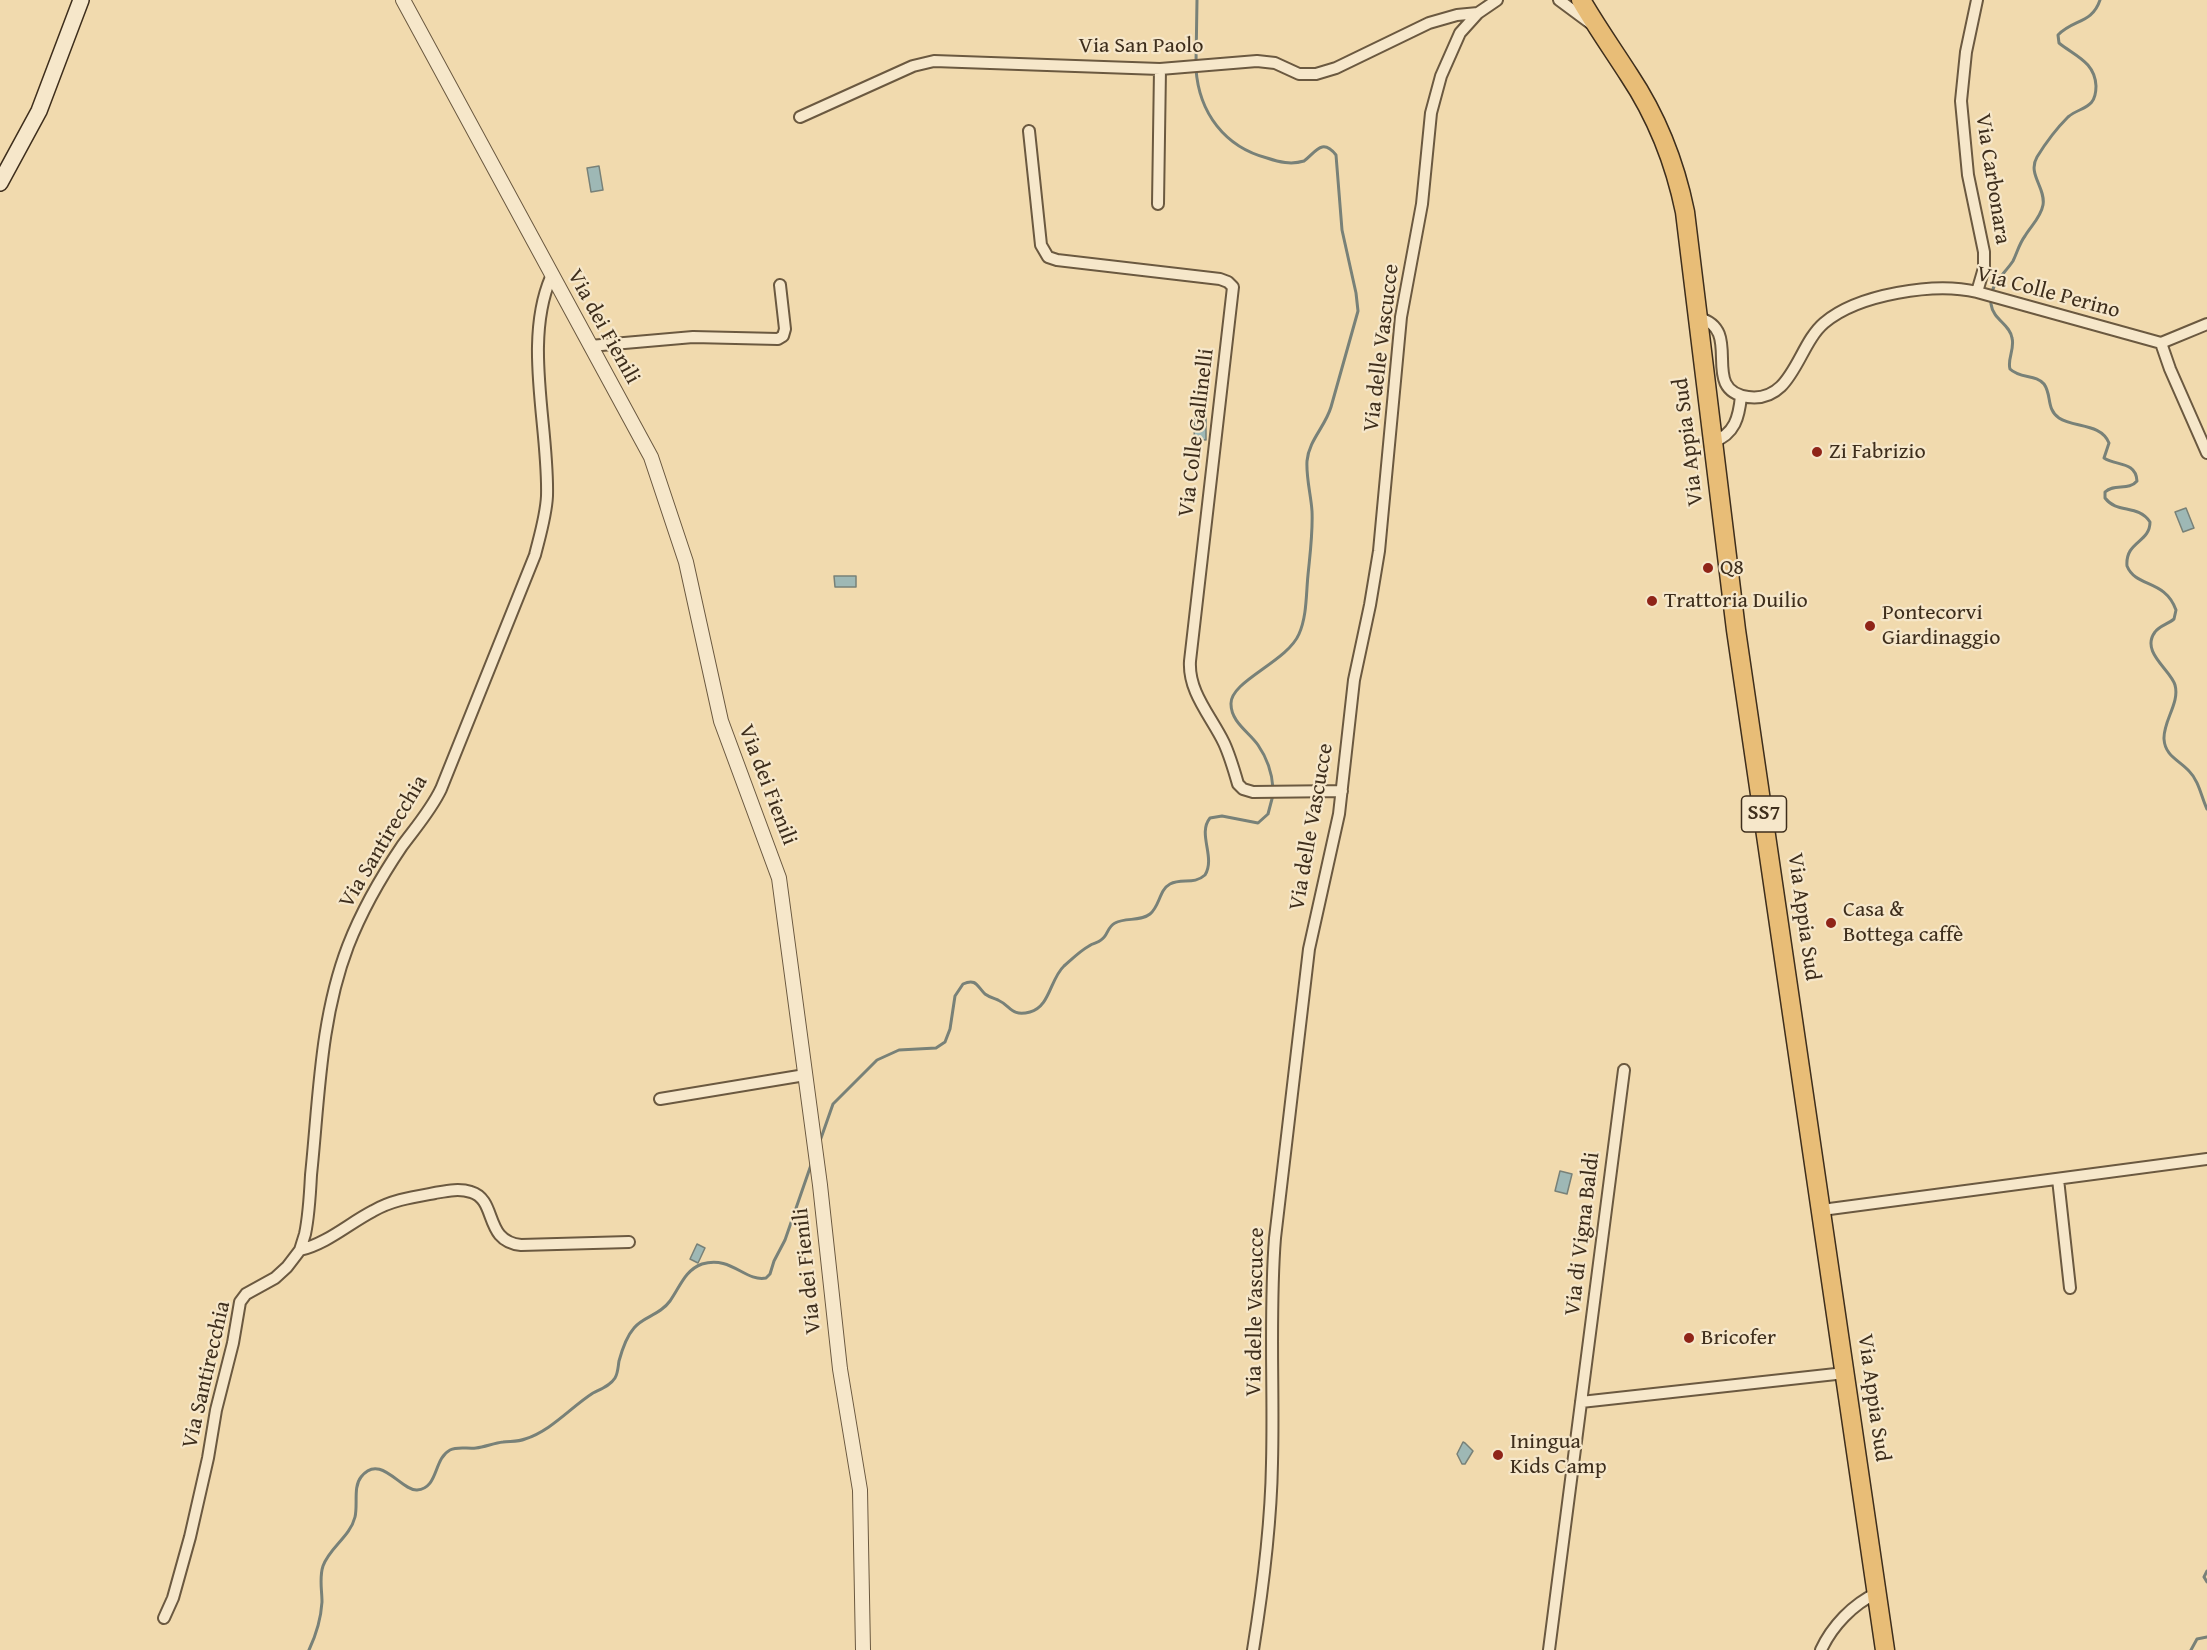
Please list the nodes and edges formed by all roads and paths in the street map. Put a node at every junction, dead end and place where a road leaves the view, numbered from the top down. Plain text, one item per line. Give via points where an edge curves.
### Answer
1 (81, 0) edge
2 (403, 0) edge
3 (1497, 0) edge
4 (1559, 0) edge
5 (1581, 0) edge
6 (1977, 0) edge
7 (1478, 13) junction
8 (1598, 29) junction
9 (1160, 69) junction
10 (800, 117) dead end
11 (1029, 131) dead end
12 (0, 183) edge
13 (1158, 204) dead end
14 (551, 277) junction
15 (780, 285) dead end
16 (1979, 293) junction
17 (1699, 318) junction
18 (2207, 324) edge
19 (2161, 343) junction
20 (590, 346) junction
21 (1741, 396) junction
22 (1713, 442) junction
23 (2207, 453) edge
24 (1342, 791) junction
25 (1624, 1070) dead end
26 (805, 1075) junction
27 (660, 1099) dead end
28 (2207, 1159) edge
29 (2058, 1179) junction
30 (1822, 1210) junction
31 (628, 1242) dead end
32 (300, 1250) junction
33 (2070, 1288) dead end
34 (1845, 1373) junction
35 (1581, 1402) junction
36 (1877, 1593) junction
37 (164, 1618) dead end
38 (863, 1650) edge
39 (1253, 1650) edge
40 (1549, 1650) edge
41 (1821, 1650) edge
42 (1885, 1650) edge

1 - 12 main road via 39,111
2 - 14 street, Via dei Fienili
3 - 7 street, Via delle Vascucce
4 - 8 street
5 - 8 main road, Via Appia Sud / SS7
6 - 16 street, Via Carbonara via 1961,101 1968,175 1984,256
7 - 9 street, Via San Paolo via 1435,20 1316,75 1299,74 1266,62
7 - 24 street, Via delle Vascucce via 1452,49 1431,113 1422,209 1401,316 1380,551 1354,680
8 - 17 main road, Via Appia Sud / SS7 via 1640,92 1671,157 1684,212
9 - 10 street, Via San Paolo via 930,62
9 - 13 street
11 - 24 street, Via Colle Gallinelli via 1041,245 1047,257 1223,280 1233,287 1189,669 1193,688 1224,743 1238,784 1245,791
14 - 20 street, Via dei Fienili
14 - 32 street, Via Santirecchia via 540,321 547,489 535,555 441,789 373,892 340,968 325,1040 307,1223
15 - 20 street via 785,329 778,339 683,337
16 - 19 street, Via Colle Perino
16 - 21 street, Via Colle Perino via 1952,289 1908,292 1846,309 1814,333 1781,387 1766,396
17 - 21 street via 1718,330 1722,377
17 - 22 main road, Via Appia Sud / SS7
18 - 19 street
19 - 23 street
20 - 26 street, Via dei Fienili via 641,438 658,478 687,567 721,721 778,873
21 - 22 street via 1734,427
22 - 30 main road, Via Appia Sud / SS7 via 1736,630
24 - 39 street, Via delle Vascucce via 1309,949 1275,1238 1271,1514
25 - 35 street, Via di Vigna Baldi
26 - 27 street
26 - 38 street, Via dei Fienili via 840,1369 861,1499
28 - 29 street
29 - 30 street
29 - 33 street
30 - 34 main road, Via Appia Sud / SS7
31 - 32 street via 511,1243 497,1233 481,1197 456,1190 382,1206 322,1243
32 - 37 street, Via Santirecchia via 284,1271 246,1294 240,1302 190,1537 177,1588
34 - 35 street
34 - 36 main road, Via Appia Sud / SS7
35 - 40 street, Via di Vigna Baldi
36 - 41 street via 1837,1625
36 - 42 main road, Via Appia Sud / SS7

